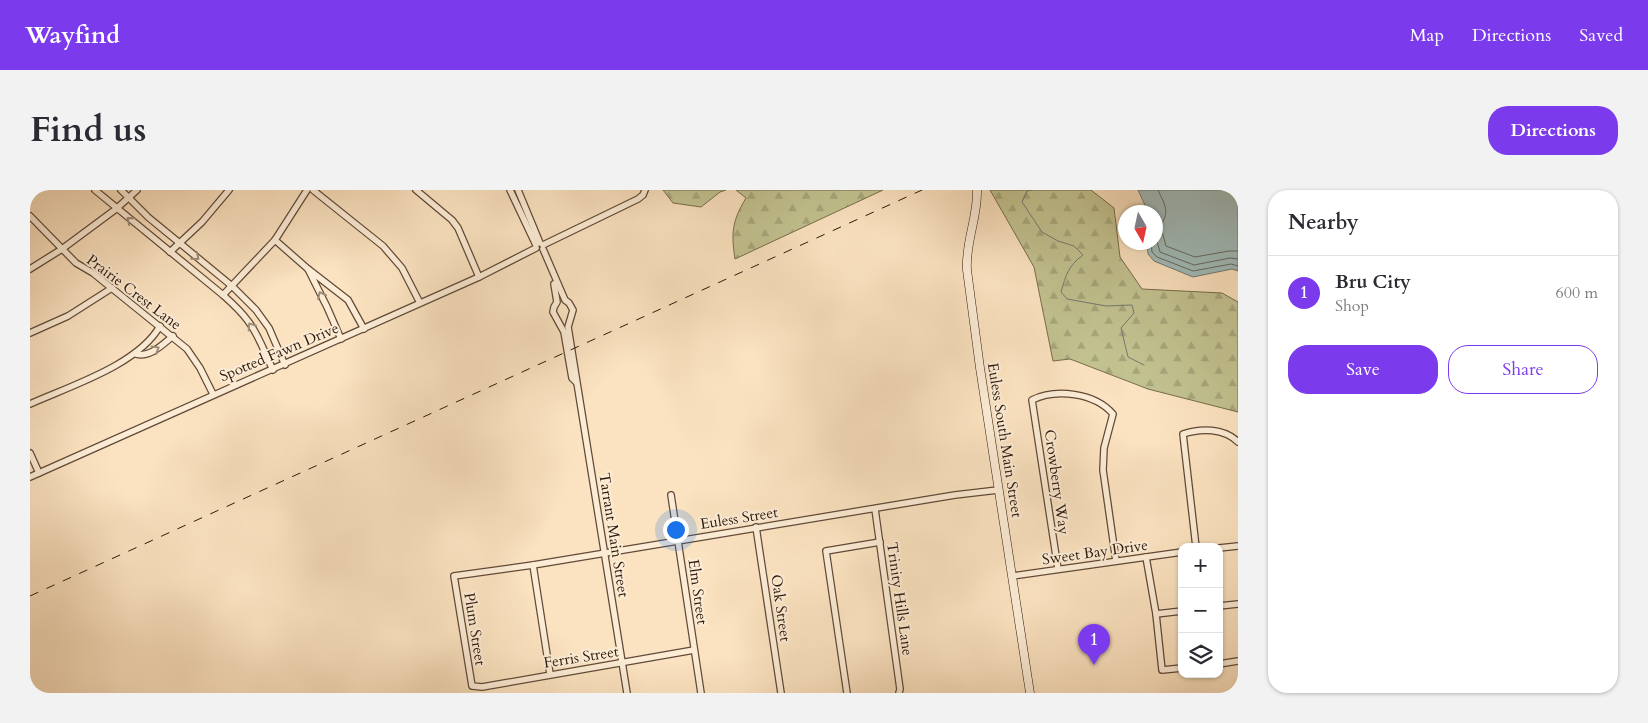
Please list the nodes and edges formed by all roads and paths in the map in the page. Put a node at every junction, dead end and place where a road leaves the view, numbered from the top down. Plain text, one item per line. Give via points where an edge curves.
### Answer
1 (95, 190) edge
2 (121, 190) edge
3 (137, 190) edge
4 (229, 190) edge
5 (307, 190) edge
6 (313, 190) edge
7 (416, 190) edge
8 (510, 190) edge
9 (518, 190) edge
10 (645, 190) edge
11 (976, 190) edge
12 (128, 198) junction
13 (116, 209) junction
14 (30, 216) edge
15 (275, 240) junction
16 (179, 243) junction
17 (539, 247) junction
18 (62, 250) junction
19 (170, 252) junction
20 (30, 269) edge
21 (308, 269) junction
22 (479, 278) junction
23 (232, 286) junction
24 (112, 288) junction
25 (223, 295) junction
26 (565, 300) junction
27 (557, 302) junction
28 (420, 303) junction
29 (160, 326) junction
30 (364, 329) junction
31 (30, 333) edge
32 (173, 336) junction
33 (341, 339) junction
34 (570, 351) junction
35 (136, 354) junction
36 (285, 364) junction
37 (272, 370) junction
38 (213, 394) junction
39 (30, 404) edge
40 (1238, 442) edge
41 (30, 453) edge
42 (39, 473) junction
43 (30, 477) edge
44 (998, 490) junction
45 (671, 495) dead end
46 (875, 509) junction
47 (756, 528) junction
48 (678, 540) junction
49 (880, 542) junction
50 (1196, 543) edge
51 (1238, 546) edge
52 (1223, 548) edge
53 (604, 553) junction
54 (1178, 553) edge
55 (1146, 557) junction
56 (1116, 561) junction
57 (534, 565) junction
58 (1058, 569) junction
59 (454, 576) joint
60 (1012, 576) junction
61 (1238, 604) edge
62 (1223, 606) edge
63 (1178, 611) edge
64 (1156, 614) junction
65 (694, 650) junction
66 (1238, 661) edge
67 (622, 663) junction
68 (1223, 663) edge
69 (1178, 668) edge
70 (550, 674) junction
71 (472, 686) joint
72 (627, 693) edge
73 (701, 693) edge
74 (780, 693) edge
75 (847, 693) edge
76 (899, 693) edge
77 (1030, 693) edge

1 - 13 street
2 - 12 street
3 - 12 street
4 - 16 street
5 - 15 street
6 - 28 street via 383,246 402,268
7 - 22 street via 458,228
8 - 17 street
9 - 17 street
10 - 17 street, Spotted Fawn Drive via 638,199
11 - 44 street, Euless South Main Street via 966,263
12 - 13 street
12 - 16 street
13 - 18 street
19 -> 13 street
14 - 18 street, Prairie Crest Lane
15 - 21 street
15 - 23 street
16 - 19 street
16 -> 23 street
17 - 22 street, Spotted Fawn Drive
17 - 26 street
17 - 27 street via 556,290
18 - 20 street
18 - 24 street, Prairie Crest Lane
19 - 25 street
21 - 30 street via 348,300
33 -> 21 street
22 - 28 street, Spotted Fawn Drive
23 - 25 street
23 - 36 street via 263,319
24 - 29 street, Prairie Crest Lane
24 - 31 street via 68,316
37 -> 25 street via 248,320
26 - 27 street
26 - 34 street via 573,307 568,327
27 - 34 street via 553,312
28 - 30 street, Spotted Fawn Drive
29 - 32 street, Prairie Crest Lane
29 - 35 street
30 - 33 street, Spotted Fawn Drive
35 -> 32 street via 142,356 151,352
32 - 38 street, Prairie Crest Lane via 192,356
33 - 36 street, Spotted Fawn Drive
34 - 53 street, Tarrant Main Street via 572,378 576,382
35 - 39 street
36 - 37 street, Spotted Fawn Drive
37 - 38 street, Spotted Fawn Drive
38 - 42 street, Spotted Fawn Drive
40 - 50 street via 1221,431 1183,434
41 - 42 street
42 - 43 street, Spotted Fawn Drive
44 - 46 street, Euless Street
44 - 60 street, Euless South Main Street
45 - 48 street, Elm Street
46 - 47 street, Euless Street
46 - 49 street, Trinity Hills Lane
47 - 48 street, Euless Street
47 - 74 street, Oak Street
48 - 53 street, Euless Street
48 - 65 street, Elm Street
49 - 75 street via 826,551
49 - 76 street, Trinity Hills Lane
51 - 52 street
53 - 57 street, Euless Street
53 - 67 street, Tarrant Main Street
54 - 55 street, Sweet Bay Drive
55 - 56 street, Sweet Bay Drive
55 - 64 street
56 - 58 street, Sweet Bay Drive
56 - 58 street, Crowberry Way via 1103,459 1112,414 1080,396 1048,395 1032,400
57 - 59 street, Euless Street
57 - 70 street
58 - 60 street, Sweet Bay Drive
59 - 71 street, Plum Street
60 - 77 street, Euless South Main Street
61 - 62 street
63 - 64 street
64 - 69 street via 1162,670
65 - 67 street, Ferris Street
65 - 73 street, Elm Street
66 - 68 street
67 - 70 street, Ferris Street
67 - 72 street, Tarrant Main Street
70 - 71 street, Ferris Street via 482,687

